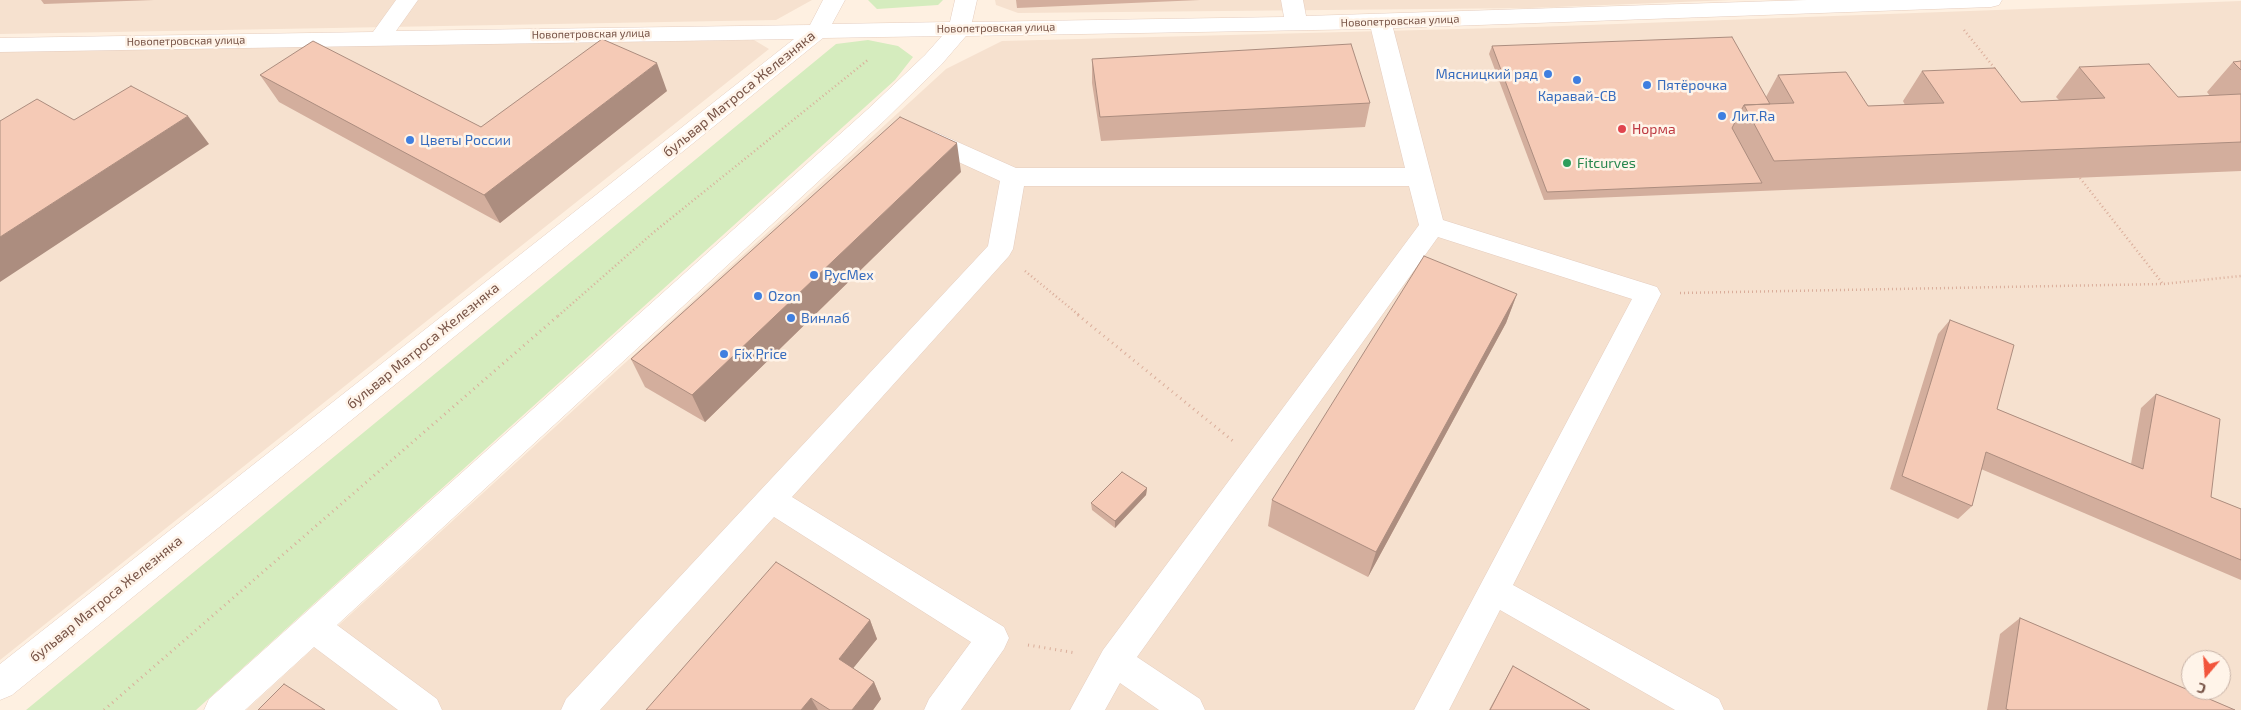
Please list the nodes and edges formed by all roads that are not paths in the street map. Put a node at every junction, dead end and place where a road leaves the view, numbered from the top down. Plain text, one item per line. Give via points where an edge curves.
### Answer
1 (406, 0) edge
2 (834, 0) edge
3 (966, 0) edge
4 (1292, 0) edge
5 (1991, 0) edge
6 (1380, 22) junction
7 (1296, 23) junction
8 (960, 29) junction
9 (818, 30) junction
10 (380, 38) junction
11 (0, 45) edge
12 (876, 116) junction
13 (1013, 177) junction
14 (1420, 177) junction
15 (1432, 226) junction
16 (771, 499) junction
17 (1493, 590) junction
18 (312, 626) junction
19 (1115, 660) junction
20 (0, 684) edge
21 (221, 710) edge
22 (425, 710) edge
23 (578, 710) edge
24 (941, 710) edge
25 (1086, 710) edge
26 (1188, 710) edge
27 (1431, 710) edge
28 (1707, 710) edge

1 - 10 street
2 - 9 street, бульвар Матроса Железняка
3 - 8 street
4 - 7 street
5 - 6 street, Новопетровская улица
6 - 7 street, Новопетровская улица
6 - 14 street
7 - 8 street, Новопетровская улица
8 - 9 street, Новопетровская улица
8 - 12 street
9 - 10 street, Новопетровская улица
9 - 20 street, бульвар Матроса Железняка
10 - 11 street, Новопетровская улица
12 - 13 street
12 - 18 street
13 - 14 street
13 - 16 street via 1000,250
14 - 15 street
15 - 17 street via 1648,294
15 - 19 street
16 - 23 street
16 - 24 street via 993,638
17 - 27 street
17 - 28 street
18 - 21 street
18 - 22 street
19 - 25 street
19 - 26 street

